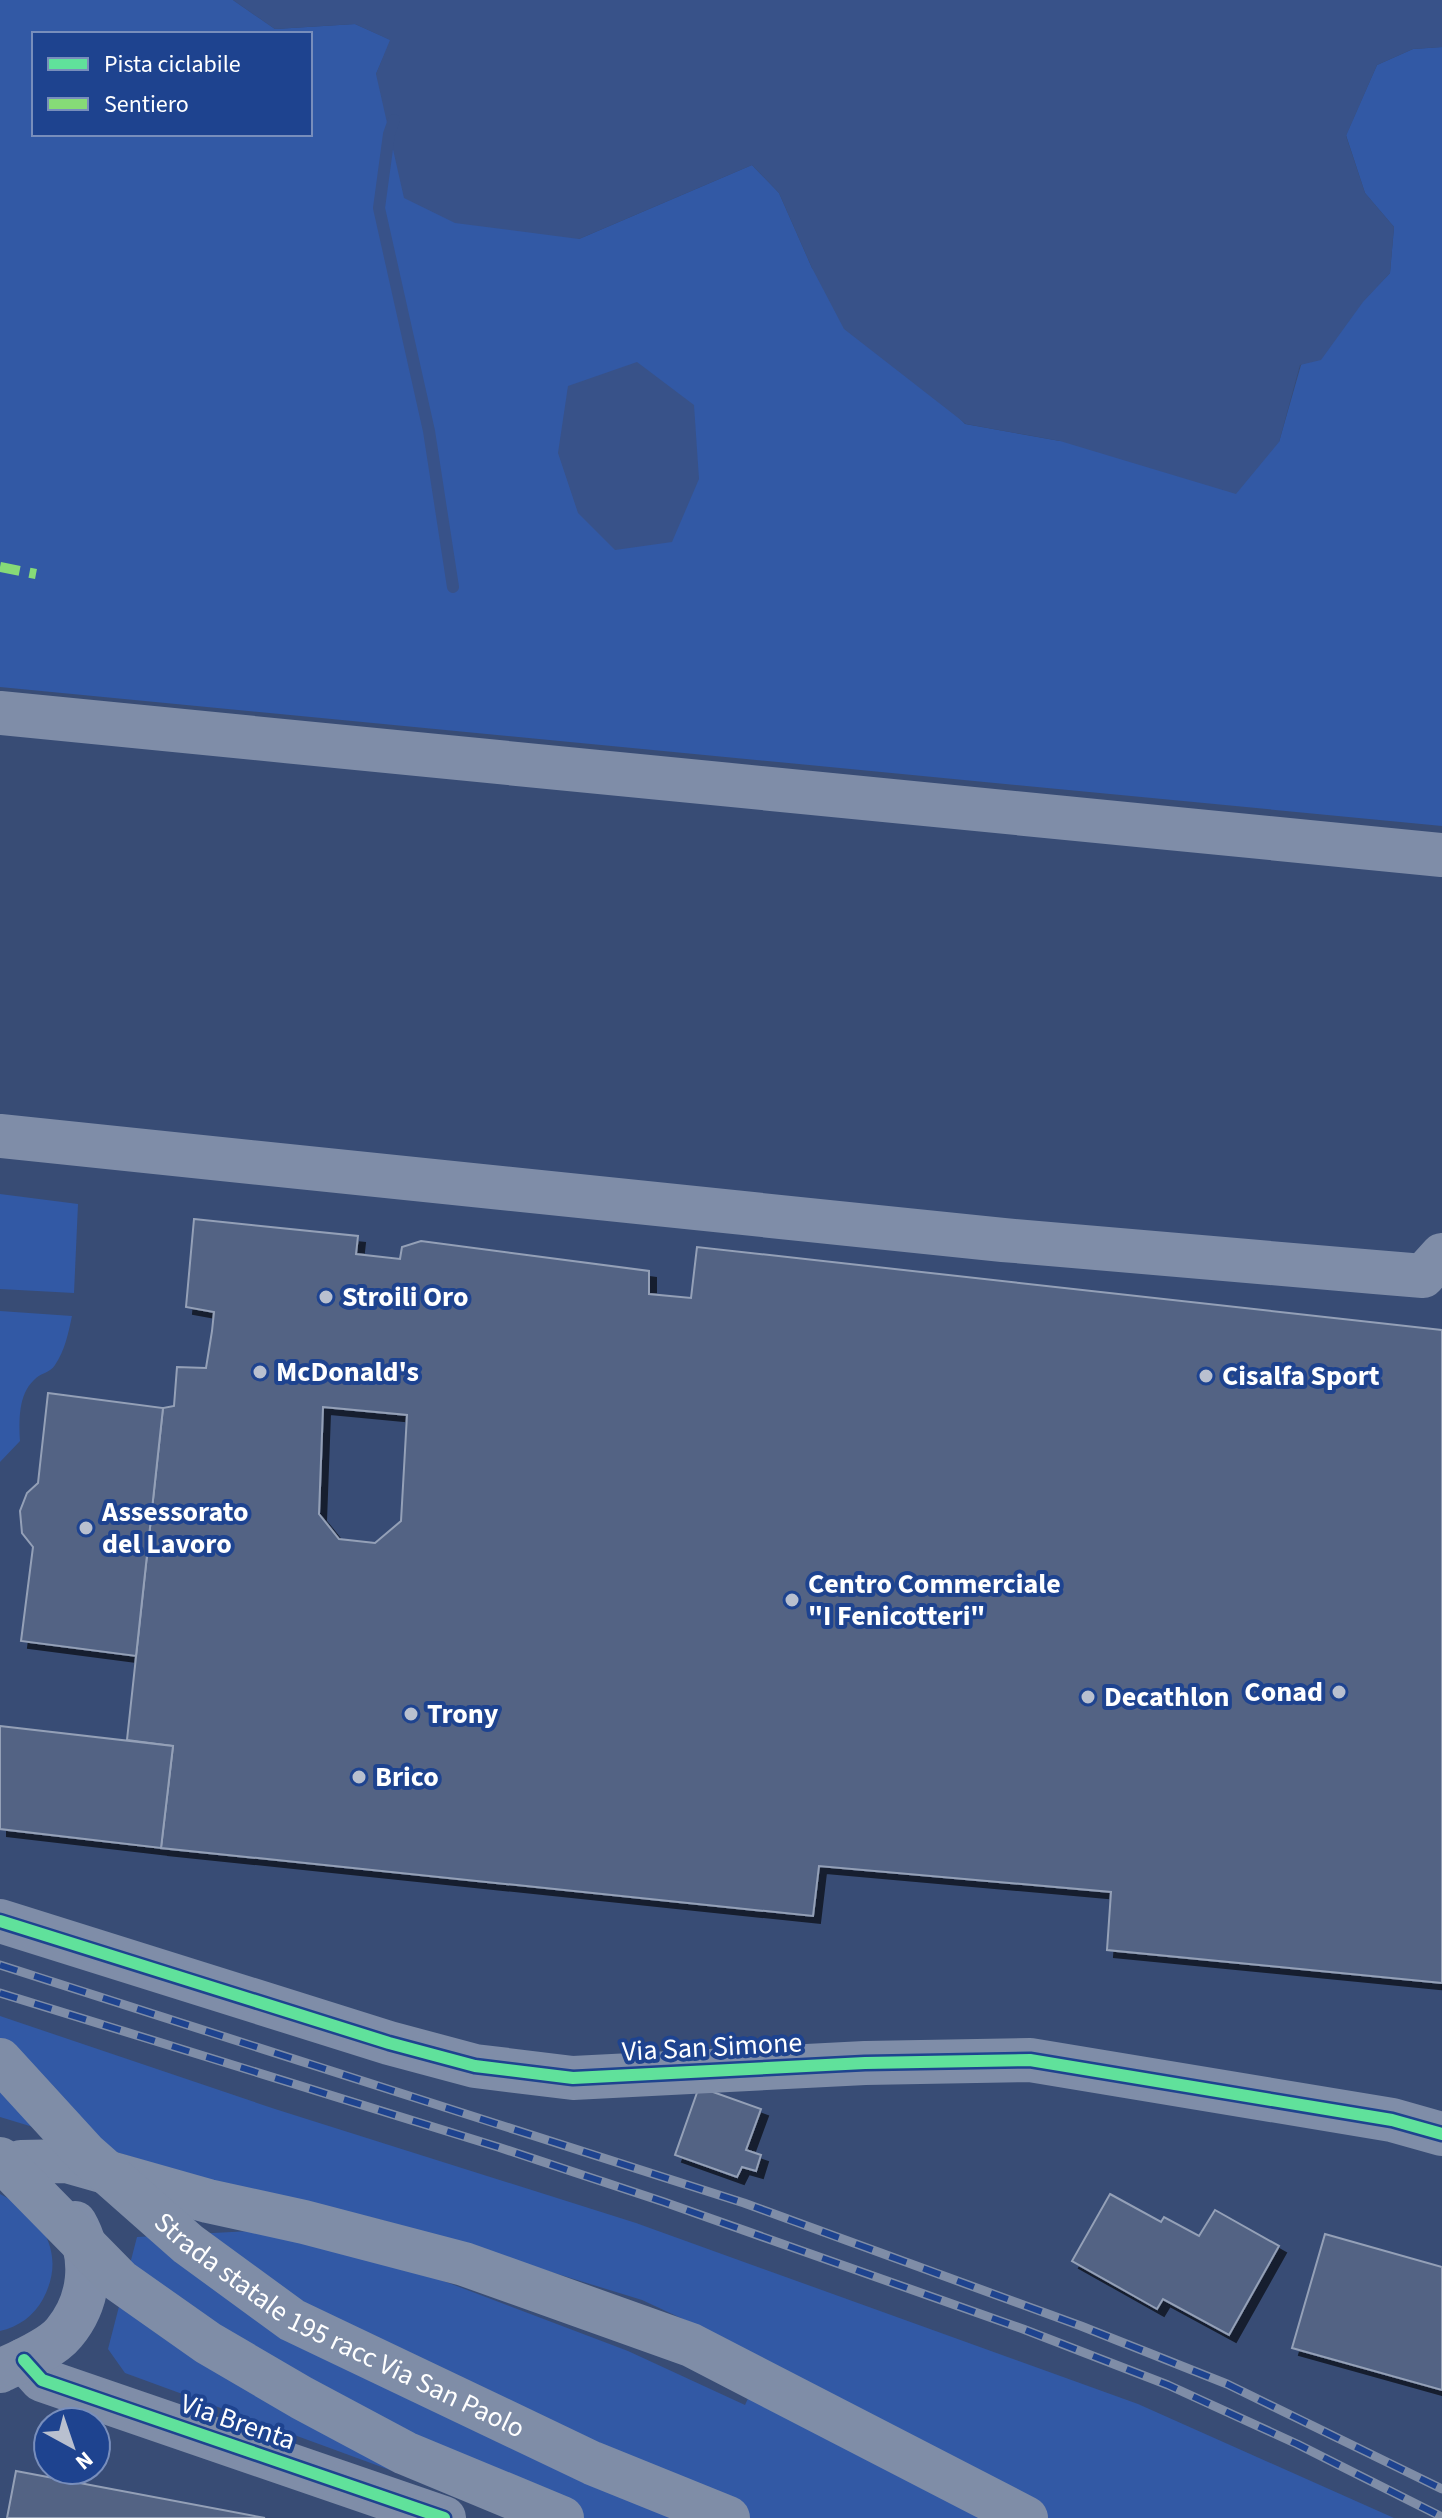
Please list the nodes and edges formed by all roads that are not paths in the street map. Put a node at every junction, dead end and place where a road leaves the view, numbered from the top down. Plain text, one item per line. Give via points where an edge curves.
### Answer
1 (0, 713) edge
2 (1442, 855) edge
3 (0, 1136) edge
4 (1442, 1255) edge
5 (0, 1921) edge
6 (0, 2060) edge
7 (1442, 2134) edge
8 (7, 2157) edge
9 (12, 2365) edge
10 (444, 2518) edge
11 (562, 2518) edge
12 (728, 2518) edge
13 (1026, 2518) edge

1 - 2 street
3 - 4 street via 1003,1240 1423,1276
5 - 7 street, Via San Simone via 475,2066 573,2078 1030,2060 1392,2120
6 - 12 highway, Strada statale 195 racc Via San Paolo, bridge via 98,2164 188,2244 292,2320 592,2463
8 - 9 street via 63,2202 79,2229 90,2274 82,2304 63,2335
8 - 11 highway, bridge via 120,2281 208,2343 405,2453
8 - 13 highway via 67,2161 450,2260 691,2345
9 - 10 street, Via Brenta via 42,2380

